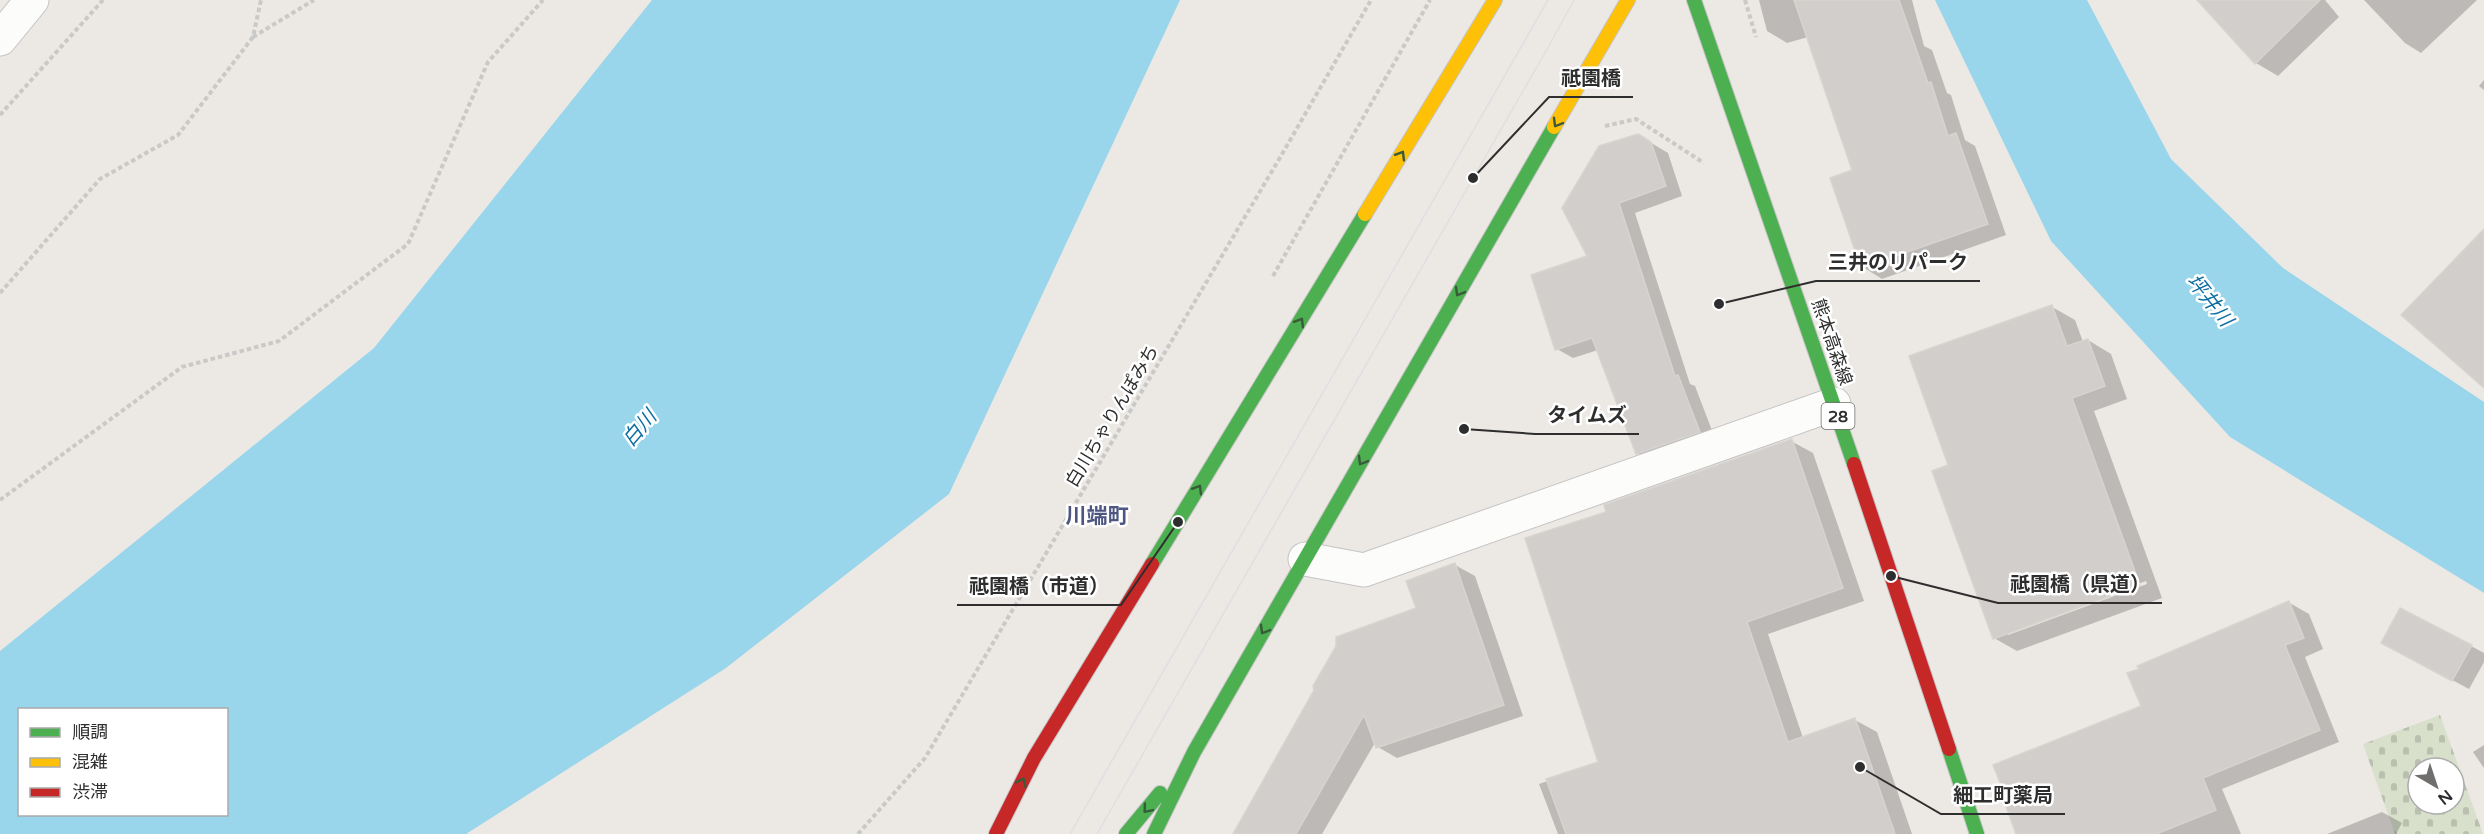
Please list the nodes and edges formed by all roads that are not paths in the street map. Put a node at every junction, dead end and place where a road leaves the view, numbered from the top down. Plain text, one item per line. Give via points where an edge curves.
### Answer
1 (32, 0) edge
2 (1495, 0) edge
3 (1628, 0) edge
4 (1694, 0) edge
5 (0, 39) edge
6 (1834, 404) junction
7 (1305, 559) junction
8 (1194, 752) junction
9 (996, 834) edge
10 (1126, 834) edge
11 (1154, 834) edge
12 (1977, 834) edge

1 - 5 street
9 -> 2 street via 1034,758
3 -> 7 street
4 - 6 street, 熊本高森線 / 28
6 - 7 street via 1364,570
6 - 12 street, 熊本高森線 / 28
7 -> 8 street
8 -> 10 street
8 - 11 street

